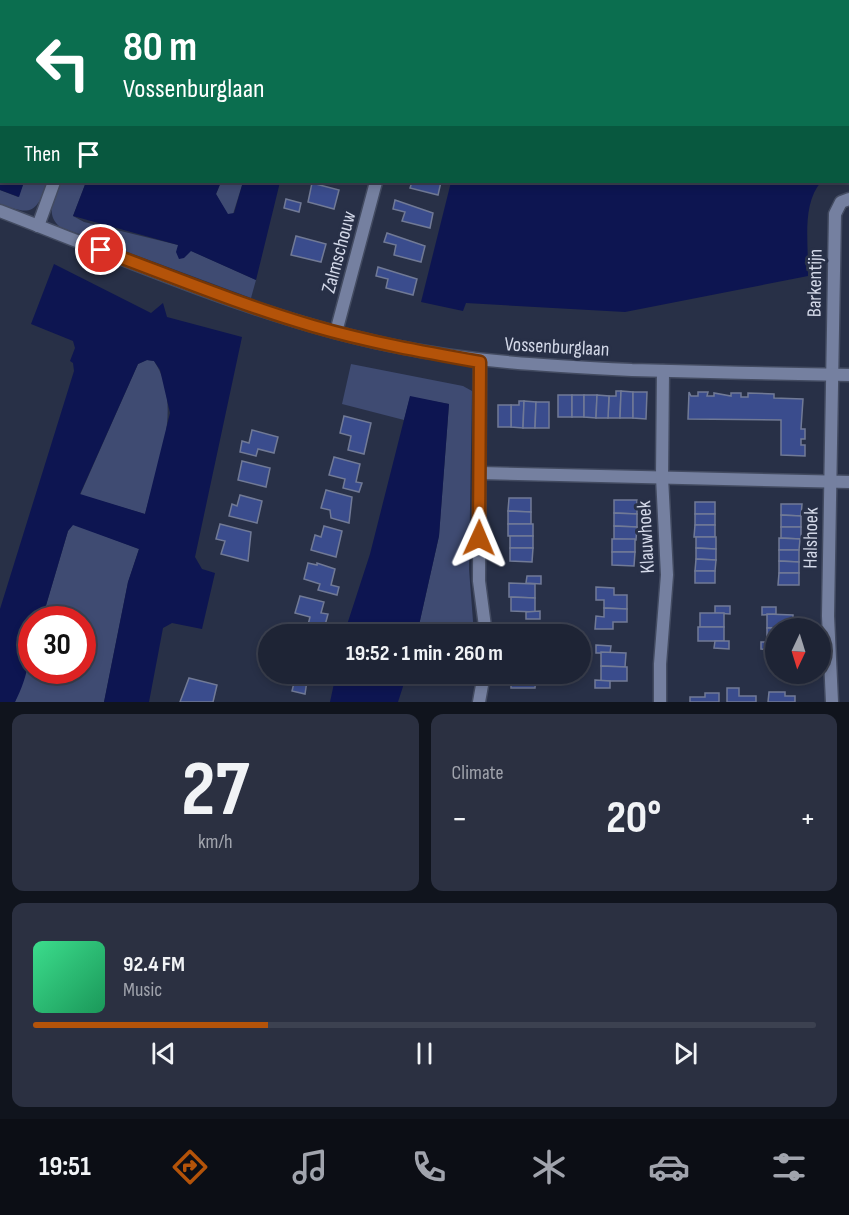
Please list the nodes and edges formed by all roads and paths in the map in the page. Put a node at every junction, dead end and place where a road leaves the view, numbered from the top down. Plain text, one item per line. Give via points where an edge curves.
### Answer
1 (54, 183) edge
2 (376, 183) edge
3 (849, 199) edge
4 (0, 211) edge
5 (38, 225) junction
6 (336, 332) junction
7 (480, 362) junction
8 (663, 371) junction
9 (831, 375) junction
10 (849, 375) edge
11 (480, 473) junction
12 (662, 477) junction
13 (830, 481) junction
14 (849, 482) edge
15 (485, 624) edge
16 (482, 684) edge
17 (479, 702) edge
18 (660, 702) edge
19 (832, 702) edge

1 - 5 street
2 - 6 street, Zalmschouw
3 - 9 street, Barkentijn via 841,202 835,214
4 - 5 street, Vossenburglaan
5 - 6 street, Vossenburglaan via 249,306
6 - 7 street, Vossenburglaan
7 - 8 street, Vossenburglaan
7 - 11 street
8 - 9 street, Vossenburglaan
8 - 12 street, Klauwhoek
9 - 10 street, Vossenburglaan
9 - 13 street, Halshoek
11 - 12 street
11 - 15 street via 479,581
12 - 13 street
12 - 18 street, Klauwhoek via 667,575
13 - 14 street
13 - 19 street, Halshoek via 828,616
16 - 17 street

